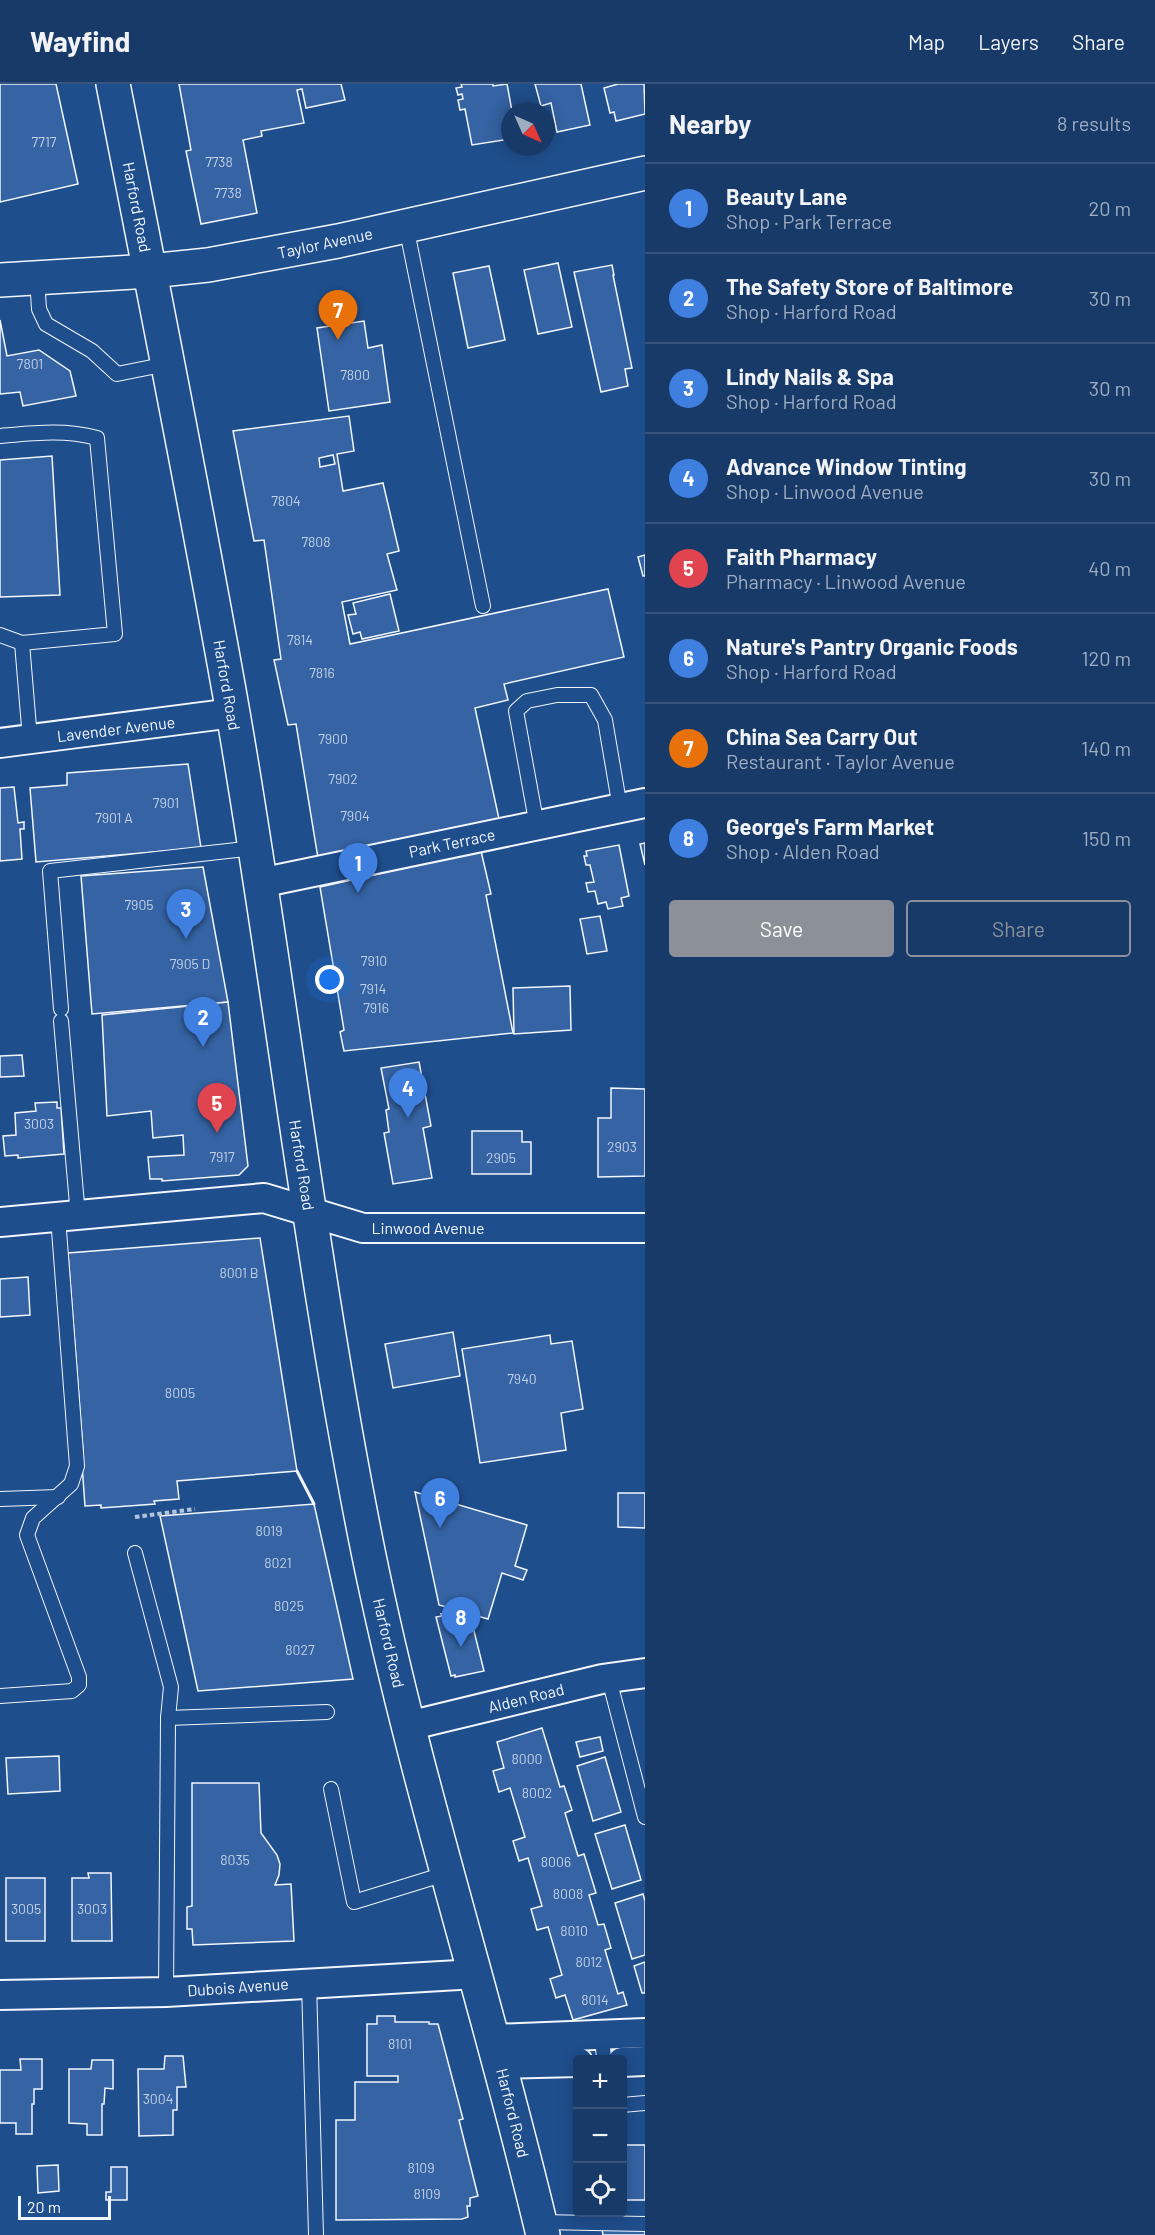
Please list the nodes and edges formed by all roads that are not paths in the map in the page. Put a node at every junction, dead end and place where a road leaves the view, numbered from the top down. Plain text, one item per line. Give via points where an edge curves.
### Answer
1 (113, 84) edge
2 (645, 173) edge
3 (406, 226) junction
4 (150, 271) junction
5 (37, 278) junction
6 (0, 280) edge
7 (167, 364) junction
8 (0, 436) edge
9 (483, 606) dead end
10 (0, 635) edge
11 (22, 643) junction
12 (233, 713) junction
13 (30, 739) junction
14 (0, 743) edge
15 (632, 806) edge
16 (537, 825) junction
17 (254, 848) junction
18 (260, 883) junction
19 (309, 1212) junction
20 (68, 1217) junction
21 (0, 1222) edge
22 (645, 1228) edge
23 (58, 1497) junction
24 (0, 1499) edge
25 (135, 1553) dead end
26 (645, 1673) edge
27 (609, 1679) junction
28 (0, 1696) edge
29 (327, 1712) dead end
30 (168, 1718) junction
31 (408, 1726) junction
32 (331, 1790) dead end
33 (645, 1817) edge
34 (448, 1873) junction
35 (476, 1974) junction
36 (309, 1983) junction
37 (166, 1992) junction
38 (0, 1995) edge
39 (645, 2033) edge
40 (603, 2047) edge
41 (497, 2051) junction
42 (573, 2061) edge
43 (645, 2061) edge
44 (627, 2062) edge
45 (645, 2103) edge
46 (627, 2105) edge
47 (645, 2224) edge
48 (542, 2229) edge
49 (316, 2235) edge

1 - 4 main road, Harford Road
2 - 3 main road, Taylor Avenue
3 - 4 main road, Taylor Avenue via 270,255
3 - 9 lane
4 - 5 main road, Taylor Avenue
4 - 7 main road, Harford Road
5 - 6 main road, Taylor Avenue
5 - 7 lane via 39,309 45,324 92,351 117,374
7 - 12 main road, Harford Road
8 - 11 lane via 78,432 97,438 115,634
10 - 11 lane
11 - 13 lane
12 - 13 street, Lavender Avenue
12 - 17 main road, Harford Road
13 - 14 street, Lavender Avenue
15 - 16 street, Park Terrace
15 - 16 lane via 605,720 591,695 557,695 527,701 516,711
16 - 18 street, Park Terrace
17 - 18 main road, Harford Road
17 - 20 lane via 50,871 61,1015
18 - 19 main road, Harford Road
19 - 20 street, Linwood Avenue via 264,1198
19 - 22 street, Linwood Avenue via 363,1228
19 - 31 main road, Harford Road via 365,1534
20 - 21 street, Linwood Avenue
20 - 23 lane via 77,1466 71,1484
23 - 24 lane
23 - 28 lane via 33,1518 27,1535 79,1685 72,1691
25 - 30 lane via 171,1687
26 - 27 street, Alden Road
27 - 31 street, Alden Road
27 - 33 lane
29 - 30 lane
30 - 37 lane
31 - 34 main road, Harford Road
32 - 34 lane via 354,1902
34 - 35 main road, Harford Road
35 - 36 street, Dubois Avenue
35 - 41 main road, Harford Road
36 - 37 street, Dubois Avenue
36 - 49 lane
37 - 38 street, Dubois Avenue
39 - 40 street
40 - 41 street
41 - 42 street
41 - 48 main road, Harford Road
43 - 44 street
45 - 46 lane
47 - 48 lane

